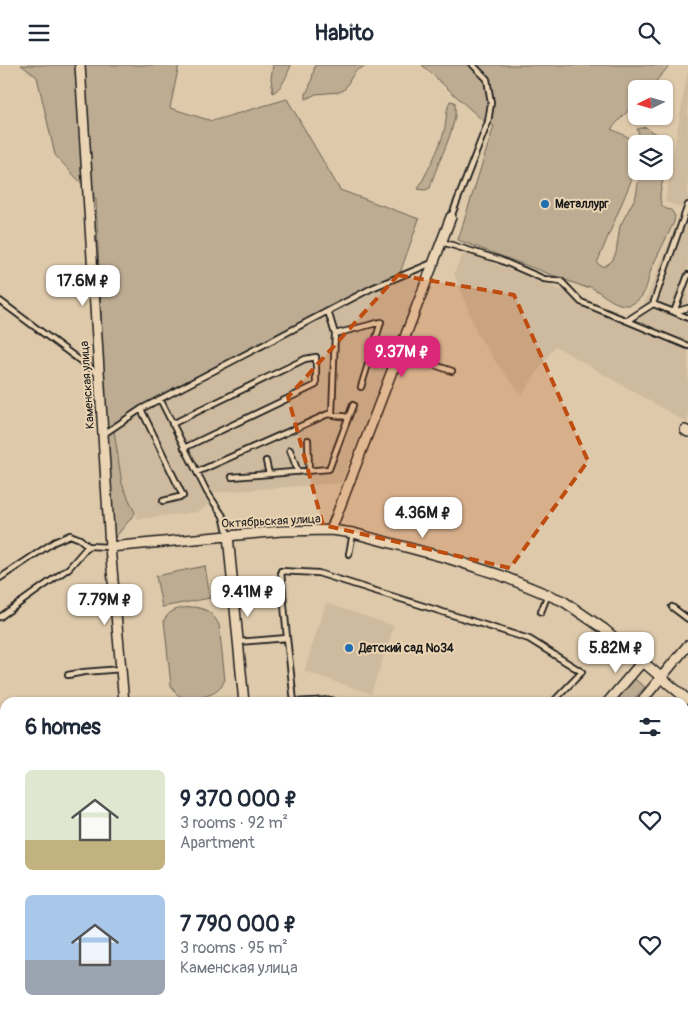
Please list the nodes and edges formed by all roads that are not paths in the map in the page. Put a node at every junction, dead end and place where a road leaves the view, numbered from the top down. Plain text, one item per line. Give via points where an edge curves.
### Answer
1 (80, 65) edge
2 (473, 65) edge
3 (688, 205) edge
4 (451, 217) joint
5 (442, 242) junction
6 (433, 262) junction
7 (688, 275) edge
8 (0, 301) edge
9 (654, 304) junction
10 (688, 308) edge
11 (328, 311) junction
12 (674, 312) junction
13 (688, 318) edge
14 (628, 320) junction
15 (335, 334) junction
16 (688, 346) edge
17 (452, 371) dead end
18 (392, 372) junction
19 (99, 375) junction
20 (361, 387) dead end
21 (160, 399) junction
22 (353, 405) dead end
23 (141, 409) junction
24 (332, 414) junction
25 (348, 417) junction
26 (172, 424) junction
27 (103, 435) junction
28 (308, 440) dead end
29 (184, 448) junction
30 (290, 450) dead end
31 (266, 461) dead end
32 (298, 471) junction
33 (310, 471) junction
34 (197, 472) junction
35 (269, 474) junction
36 (232, 477) dead end
37 (162, 501) dead end
38 (331, 530) junction
39 (353, 533) junction
40 (228, 535) junction
41 (88, 546) junction
42 (110, 547) junction
43 (349, 554) dead end
44 (345, 573) dead end
45 (0, 579) edge
46 (344, 581) junction
47 (548, 594) junction
48 (672, 607) dead end
49 (542, 612) dead end
50 (0, 617) edge
51 (688, 619) edge
52 (287, 638) junction
53 (238, 642) junction
54 (688, 645) edge
55 (643, 661) junction
56 (121, 669) junction
57 (68, 675) dead end
58 (662, 677) junction
59 (123, 697) edge
60 (243, 697) edge
61 (293, 697) edge
62 (558, 697) edge
63 (612, 697) edge
64 (645, 697) edge
65 (685, 697) edge

1 - 19 street, Каменская улица
2 - 4 lane via 487,79 491,103 488,122
3 - 9 lane
4 - 5 street
5 - 6 street
5 - 14 lane via 500,260 544,279 561,281 581,302
6 - 11 lane
6 - 18 street
7 - 12 lane
8 - 19 lane
9 - 12 lane
9 - 14 lane
10 - 12 lane
11 - 15 lane
11 - 21 lane
12 - 13 lane
14 - 16 lane
15 - 20 lane via 381,322
15 - 24 lane
17 - 18 lane via 417,359
18 - 38 street
19 - 27 street, Каменская улица
21 - 23 lane
21 - 26 lane
22 - 25 lane
23 - 27 lane
23 - 37 lane via 183,495
24 - 25 lane
24 - 34 lane
25 - 33 lane via 329,469
26 - 29 lane
26 - 29 lane via 305,359 316,357 316,385
27 - 42 street, Каменская улица
28 - 33 lane
29 - 34 lane
30 - 32 lane
31 - 35 lane
32 - 33 lane
32 - 35 lane
34 - 40 lane via 223,516
35 - 36 lane
38 - 39 street, Октябрьская улица
38 - 40 street, Октябрьская улица
39 - 43 lane
39 - 47 street, Октябрьская улица via 456,560
40 - 42 street, Октябрьская улица
40 - 53 street
41 - 42 lane
41 - 45 lane via 70,535 54,542
41 - 50 lane via 69,568
42 - 56 street, Каменская улица
44 - 46 lane
46 - 52 lane via 318,573 281,571
46 - 62 lane via 530,637 582,672
47 - 49 lane
47 - 55 street, Октябрьская улица via 604,629
48 - 51 lane
52 - 53 lane
52 - 61 lane
53 - 60 street
54 - 58 street
55 - 58 street, Октябрьская улица
55 - 63 street
56 - 57 lane
56 - 59 street, Каменская улица
58 - 64 street
58 - 65 street, Октябрьская улица

